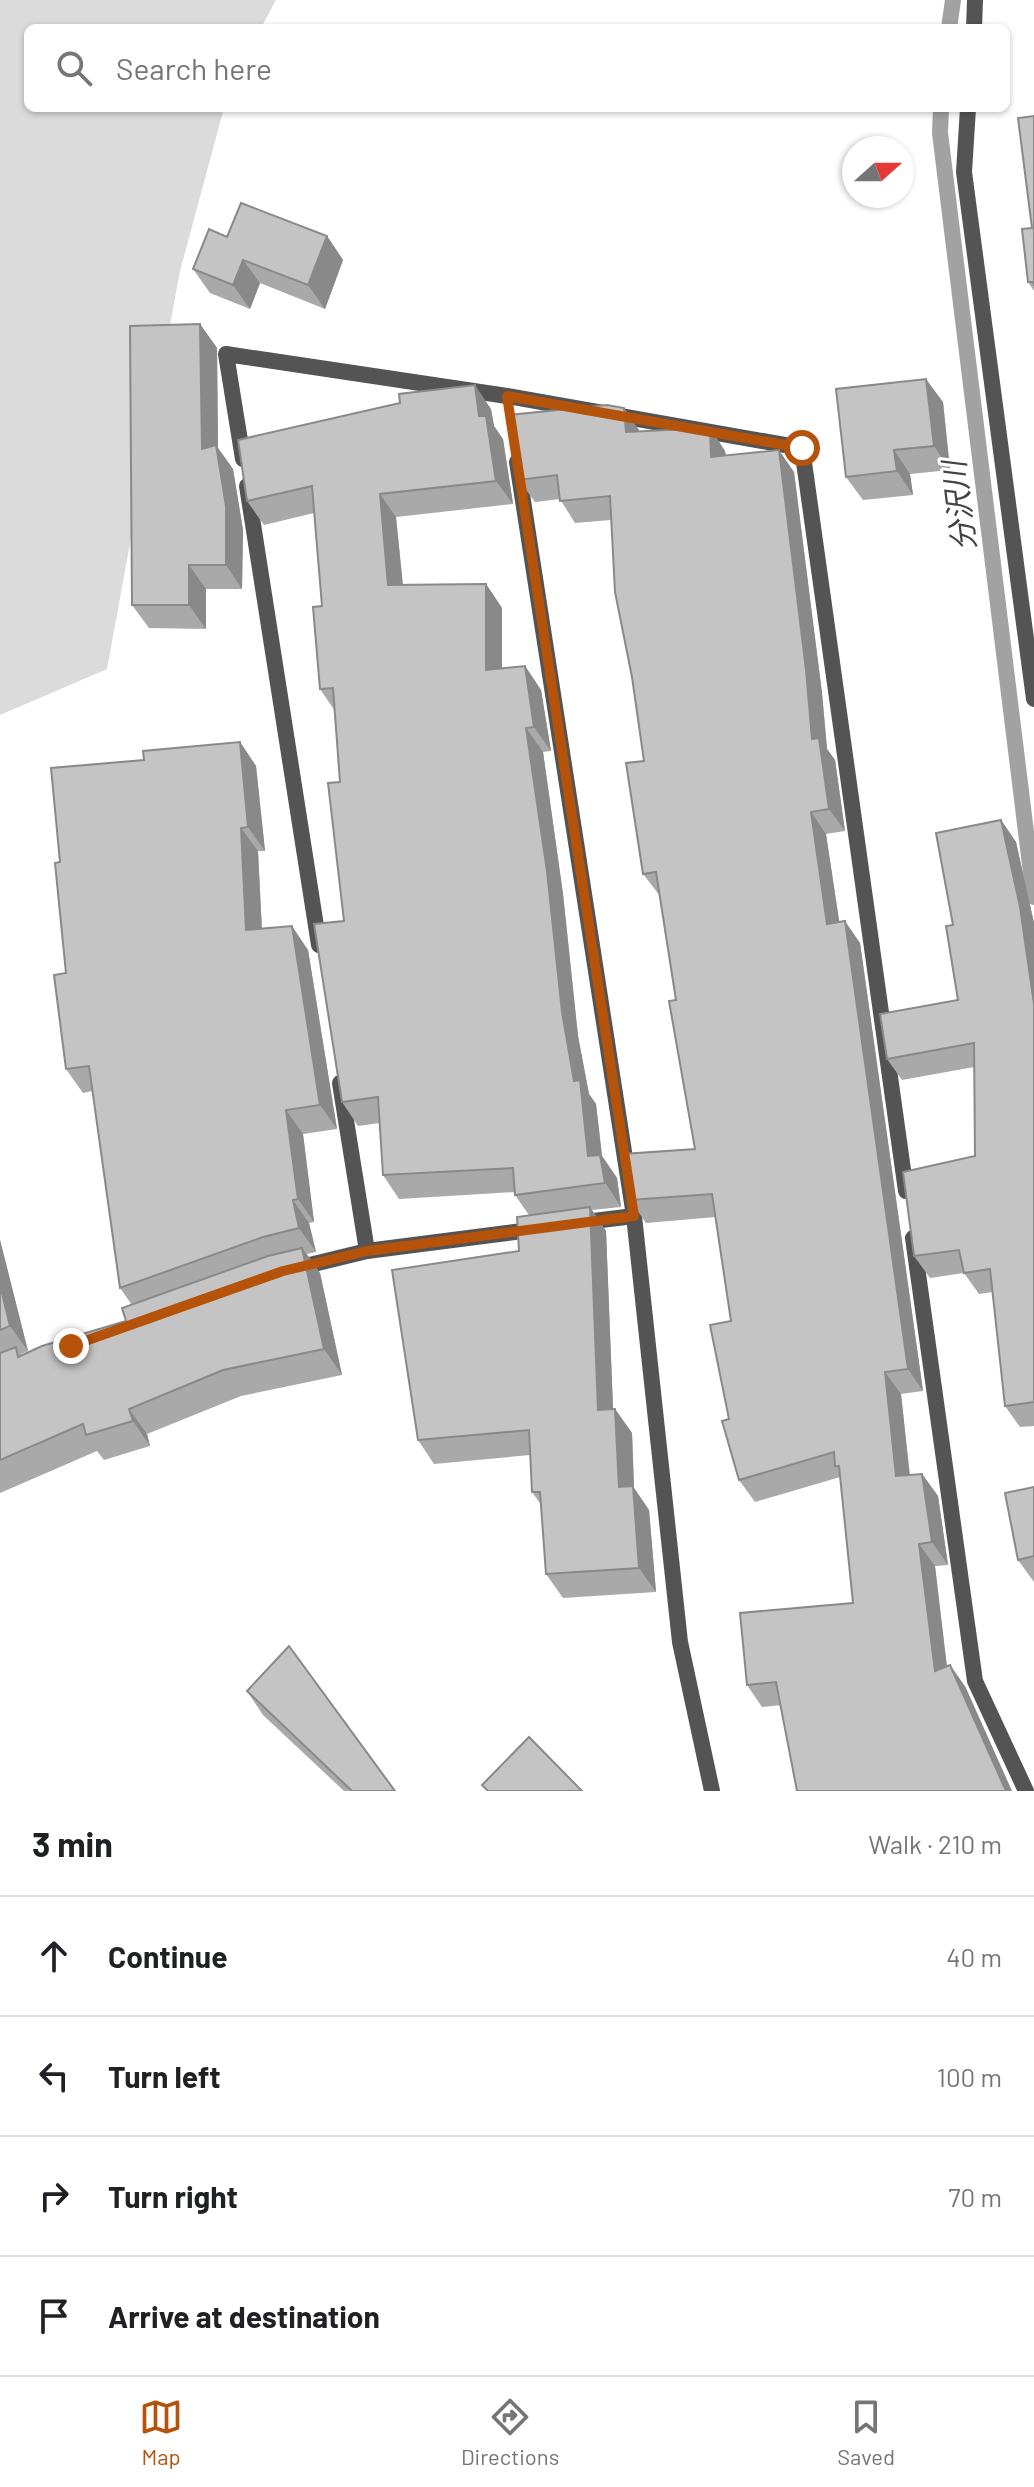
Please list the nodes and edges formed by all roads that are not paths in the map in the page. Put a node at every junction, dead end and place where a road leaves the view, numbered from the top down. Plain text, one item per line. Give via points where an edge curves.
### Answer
1 (975, 0) edge
2 (974, 24) edge
3 (968, 112) edge
4 (515, 444) edge
5 (1034, 699) edge
6 (322, 968) edge
7 (337, 1062) edge
8 (634, 1216) junction
9 (367, 1251) junction
10 (283, 1271) edge
11 (712, 1791) edge
12 (1026, 1791) edge

1 - 2 street
3 - 5 street via 964,172
4 - 8 street
6 - 12 street via 226,354 802,448 975,1681
7 - 9 street
8 - 9 street
8 - 11 street via 680,1642
9 - 10 street

